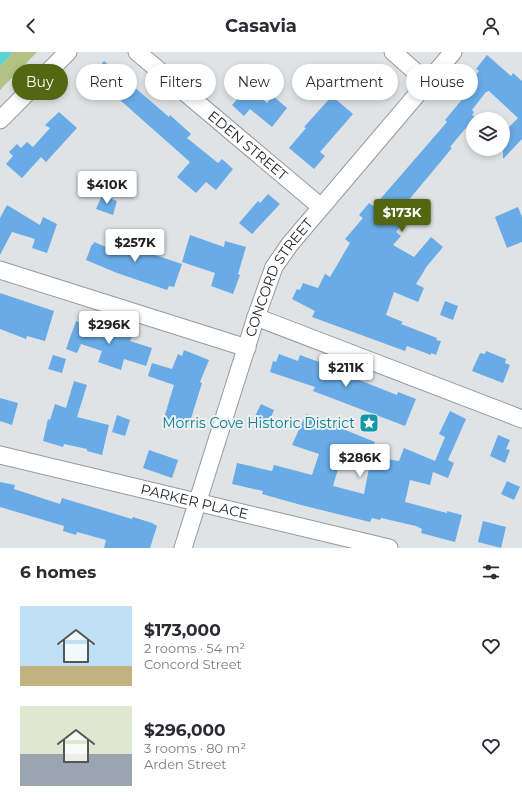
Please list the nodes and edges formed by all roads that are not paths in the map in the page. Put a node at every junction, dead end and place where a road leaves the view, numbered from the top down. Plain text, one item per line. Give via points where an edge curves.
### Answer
1 (68, 52) edge
2 (137, 52) edge
3 (393, 52) edge
4 (453, 52) edge
5 (407, 64) edge
6 (443, 64) edge
7 (412, 100) edge
8 (0, 120) edge
9 (321, 207) junction
10 (0, 270) edge
11 (256, 317) junction
12 (247, 348) junction
13 (522, 419) edge
14 (0, 455) edge
15 (197, 503) junction
16 (344, 543) edge
17 (183, 548) edge
18 (389, 548) edge

1 - 8 street
2 - 9 street, EDEN STREET
3 - 5 street
4 - 6 street, CONCORD STREET
7 - 9 street, CONCORD STREET
9 - 11 street, CONCORD STREET via 281,255
10 - 12 street
11 - 12 street, CONCORD STREET
11 - 13 street
12 - 15 street, CONCORD STREET
14 - 15 street, PARKER PLACE
15 - 16 street, PARKER PLACE
15 - 17 street, CONCORD STREET
16 - 18 street, PARKER PLACE

